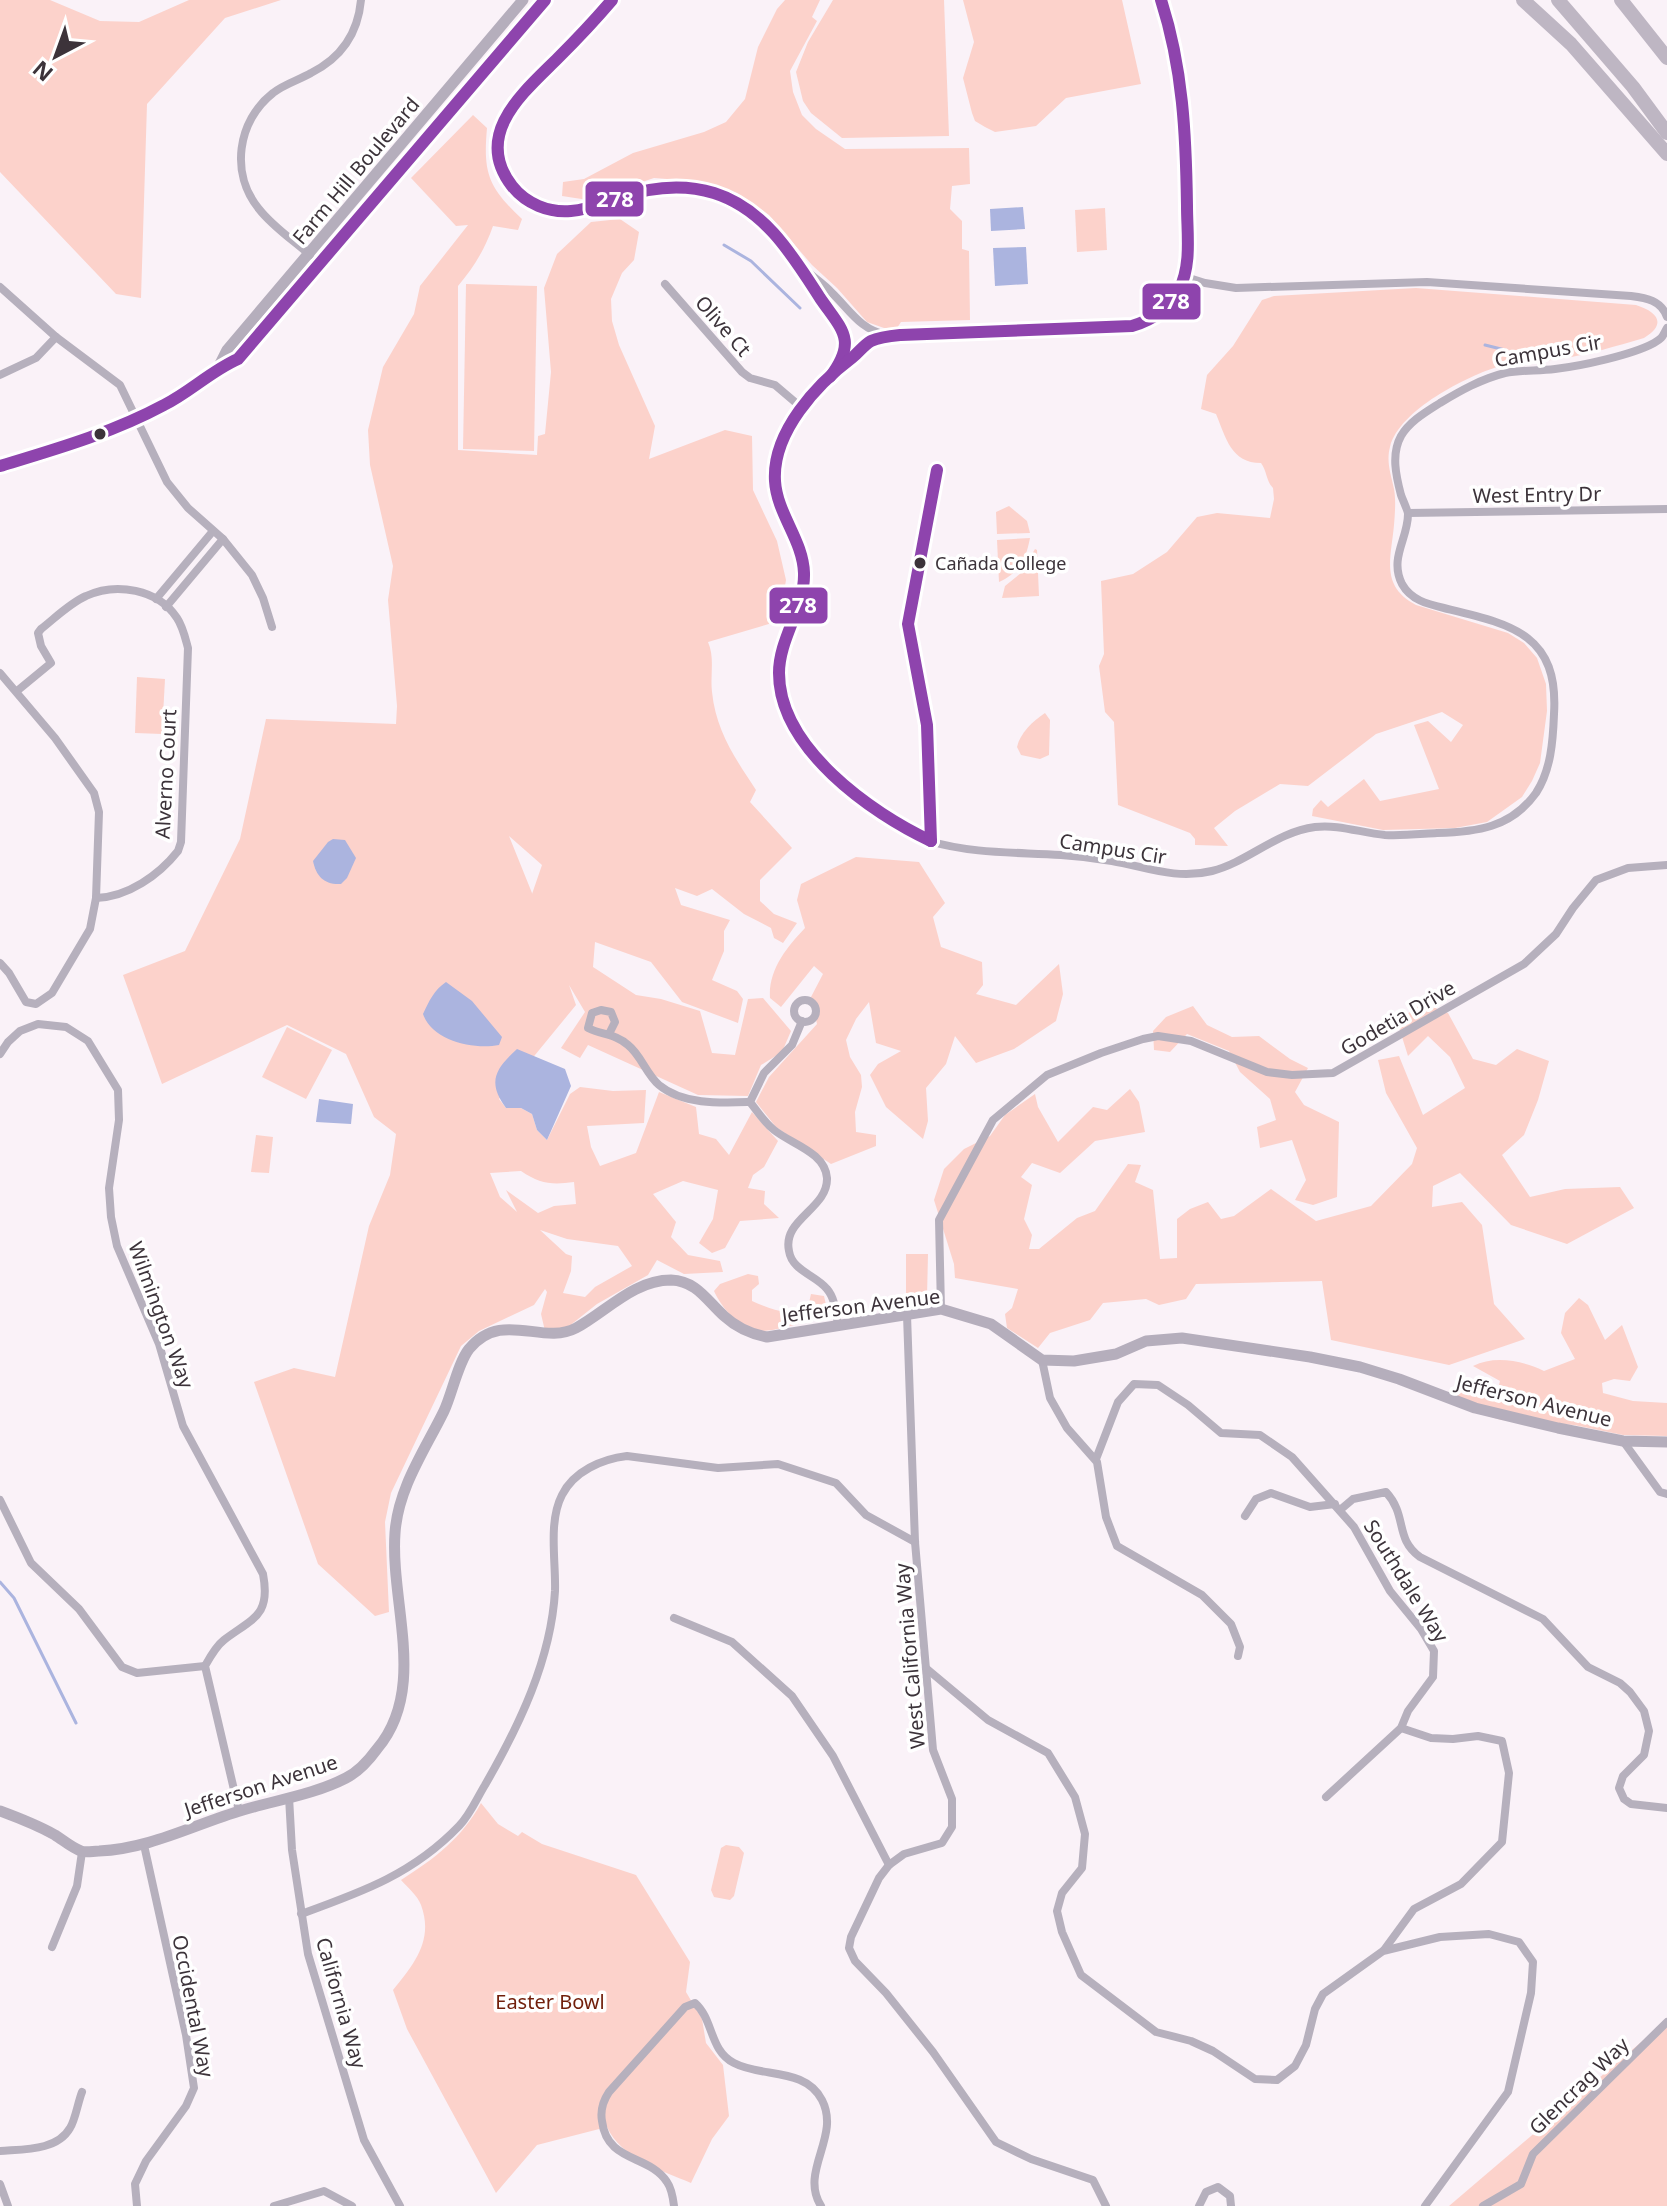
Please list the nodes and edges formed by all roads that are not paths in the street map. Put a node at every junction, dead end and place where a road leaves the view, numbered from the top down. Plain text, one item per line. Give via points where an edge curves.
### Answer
1 (361, 0) edge
2 (523, 0) edge
3 (612, 0) edge
4 (1161, 0) edge
5 (1523, 0) edge
6 (1558, 0) edge
7 (1621, 0) edge
8 (541, 3) edge
9 (1667, 58) edge
10 (1667, 133) edge
11 (1667, 154) edge
12 (310, 255) junction
13 (804, 269) junction
14 (1186, 277) junction
15 (665, 284) dead end
16 (0, 287) edge
17 (1667, 317) edge
18 (1667, 328) edge
19 (896, 336) junction
20 (56, 337) junction
21 (842, 363) junction
22 (219, 366) junction
23 (0, 375) edge
24 (802, 408) junction
25 (138, 419) junction
26 (0, 466) edge
27 (1667, 509) edge
28 (1408, 513) junction
29 (213, 531) junction
30 (223, 539) junction
31 (156, 599) junction
32 (166, 607) junction
33 (272, 627) dead end
34 (0, 673) edge
35 (17, 691) junction
36 (1667, 865) edge
37 (96, 898) junction
38 (0, 963) edge
39 (802, 1021) dead end
40 (609, 1034) dead end
41 (0, 1054) edge
42 (750, 1102) junction
43 (941, 1309) junction
44 (907, 1315) junction
45 (838, 1325) junction
46 (1042, 1360) junction
47 (1623, 1441) junction
48 (1667, 1442) edge
49 (1096, 1459) junction
50 (1667, 1494) edge
51 (0, 1500) edge
52 (1337, 1507) junction
53 (1245, 1516) dead end
54 (915, 1542) junction
55 (674, 1618) dead end
56 (1238, 1656) dead end
57 (205, 1666) junction
58 (927, 1669) junction
59 (1401, 1728) junction
60 (289, 1797) junction
61 (1326, 1797) dead end
62 (1667, 1808) edge
63 (0, 1811) edge
64 (239, 1811) junction
65 (144, 1845) junction
66 (82, 1852) junction
67 (889, 1865) junction
68 (301, 1914) junction
69 (52, 1947) dead end
70 (1383, 1951) junction
71 (1667, 2022) edge
72 (82, 2092) dead end
73 (0, 2151) edge
74 (0, 2184) edge
75 (8, 2206) edge
76 (137, 2206) edge
77 (274, 2206) edge
78 (352, 2206) edge
79 (400, 2206) edge
80 (674, 2206) edge
81 (821, 2206) edge
82 (1106, 2206) edge
83 (1199, 2206) edge
84 (1231, 2206) edge
85 (1425, 2206) edge
86 (1483, 2206) edge

1 - 12 street via 344,48 323,67 263,102 242,143 240,162 249,195
2 - 12 street, Farm Hill Boulevard
3 - 13 street via 506,115 498,141 509,182 531,203 561,213 654,189 705,191 735,202 761,220
4 - 14 street via 1184,94
5 - 11 highway via 1571,44
6 - 10 highway
7 - 9 highway
8 - 22 street, Farm Hill Boulevard via 238,359
12 - 22 street, Farm Hill Boulevard
13 - 19 street via 860,324
13 - 21 street via 846,331
14 - 17 street via 1236,288 1427,282 1631,296 1652,300
14 - 19 street via 1170,305 1143,324
15 - 24 street, Olive Ct via 742,372 775,385
16 - 20 street
18 - 28 street, Campus Cir via 1652,344 1607,358 1486,379 1418,417 1399,439 1394,459
19 - 21 street, Campus Cir via 869,343
20 - 23 street via 36,358
20 - 25 street via 120,385
21 - 24 street, Campus Cir
22 - 25 street, Farm Hill Boulevard via 179,397
24 - 28 street, Campus Cir via 786,432 775,469 779,503 797,539 804,572 802,596 780,664 783,702 816,755 868,806 913,834 968,849 1113,861 1181,875 1222,868 1298,830 1332,826 1390,835 1464,832 1492,827 1515,815 1534,796 1547,768 1555,704 1552,673 1525,634 1428,604 1407,591 1397,558
25 - 26 street, Farm Hill Boulevard
25 - 29 street via 167,482
27 - 28 street, West Entry Dr
29 - 30 street
29 - 31 street
30 - 32 street
30 - 33 street via 252,575
31 - 32 street, Alverno Court
31 - 35 street, Alverno Court via 123,588 82,598 38,633 51,663
32 - 37 street, Alverno Court via 188,648 181,842 173,857 139,886
34 - 35 street
35 - 37 street via 94,793 99,812
36 - 43 street, Godetia Drive via 1628,868 1596,880 1556,934 1524,964 1333,1073 1267,1072 1191,1041 1158,1036 1047,1075 993,1120 939,1220
37 - 38 street via 80,948 59,984 42,1000 26,1002
39 - 42 street via 792,1045 764,1073
40 - 42 street via 631,1046 659,1085 670,1091 694,1100
41 - 57 street, Wilmington Way via 20,1031 38,1024 66,1027 88,1041 118,1090 109,1188 117,1246 159,1344 183,1426 263,1574 266,1589 256,1619 221,1642
42 - 45 street via 775,1131 822,1163 825,1188 795,1225 788,1249 795,1264 827,1289
43 - 44 street, Jefferson Avenue
43 - 46 street, Jefferson Avenue via 991,1324
44 - 45 street, Jefferson Avenue
44 - 54 street, West California Way
45 - 60 street, Jefferson Avenue via 767,1337 751,1334 725,1317 695,1286 674,1280 652,1282 628,1293 560,1334 519,1327 496,1331 468,1350 401,1502 395,1533 404,1668 396,1721 350,1776
46 - 47 street, Jefferson Avenue via 1074,1361 1116,1354 1146,1341 1182,1338 1360,1367 1475,1408
46 - 49 street via 1050,1398 1067,1428
47 - 48 street, Jefferson Avenue
47 - 50 street via 1660,1492
49 - 52 street, Southdale Way via 1118,1402 1134,1384 1158,1385 1221,1433 1260,1435 1292,1457
49 - 56 street via 1117,1546 1202,1595 1231,1624
51 - 57 street via 31,1563 79,1609 122,1667 137,1673
52 - 53 street via 1310,1507 1271,1493 1256,1499
52 - 59 street, Southdale Way via 1434,1651 1433,1677
52 - 62 street via 1386,1492 1396,1503 1407,1548 1543,1619 1588,1667 1630,1692 1644,1711 1649,1731 1644,1755 1623,1776 1619,1788 1631,1804
54 - 58 street, West California Way
54 - 68 street via 866,1515 836,1483 778,1464 718,1468 627,1456 582,1471 560,1498 555,1519 555,1594 541,1668 508,1745 462,1824 378,1886
55 - 67 street via 732,1642 792,1696 833,1756
57 - 64 street
58 - 67 street, West California Way via 933,1750 954,1818 942,1843 904,1854
58 - 70 street via 988,1720 1048,1753 1075,1797 1085,1834 1082,1868 1062,1893 1057,1911 1062,1932 1081,1975 1145,2026 1213,2051 1255,2079 1277,2080 1295,2066 1323,1994
59 - 61 street, Southdale Way
59 - 70 street via 1431,1738 1502,1741 1509,1773 1502,1842 1461,1884 1414,1909
60 - 64 street, Jefferson Avenue
60 - 68 street, California Way
63 - 66 street
64 - 65 street, Jefferson Avenue
65 - 66 street, Jefferson Avenue
65 - 76 street, Occidental Way via 194,2088 146,2161 135,2184
66 - 69 street via 77,1886
67 - 82 street via 851,1937 855,1961 933,2052 996,2142 1093,2180
68 - 79 street, California Way via 364,2140
70 - 85 street via 1440,1937 1489,1934 1519,1942 1533,1962 1508,2092
71 - 86 street, Glencrag Way via 1533,2154 1521,2184
72 - 73 street via 71,2128 57,2142
74 - 75 street
77 - 78 street via 324,2191
80 - 81 street via 667,2181 613,2147 601,2117 609,2092 691,2003 698,2006 725,2057 803,2081 823,2101 827,2136 813,2183
83 - 84 street via 1206,2192 1218,2187 1230,2196

